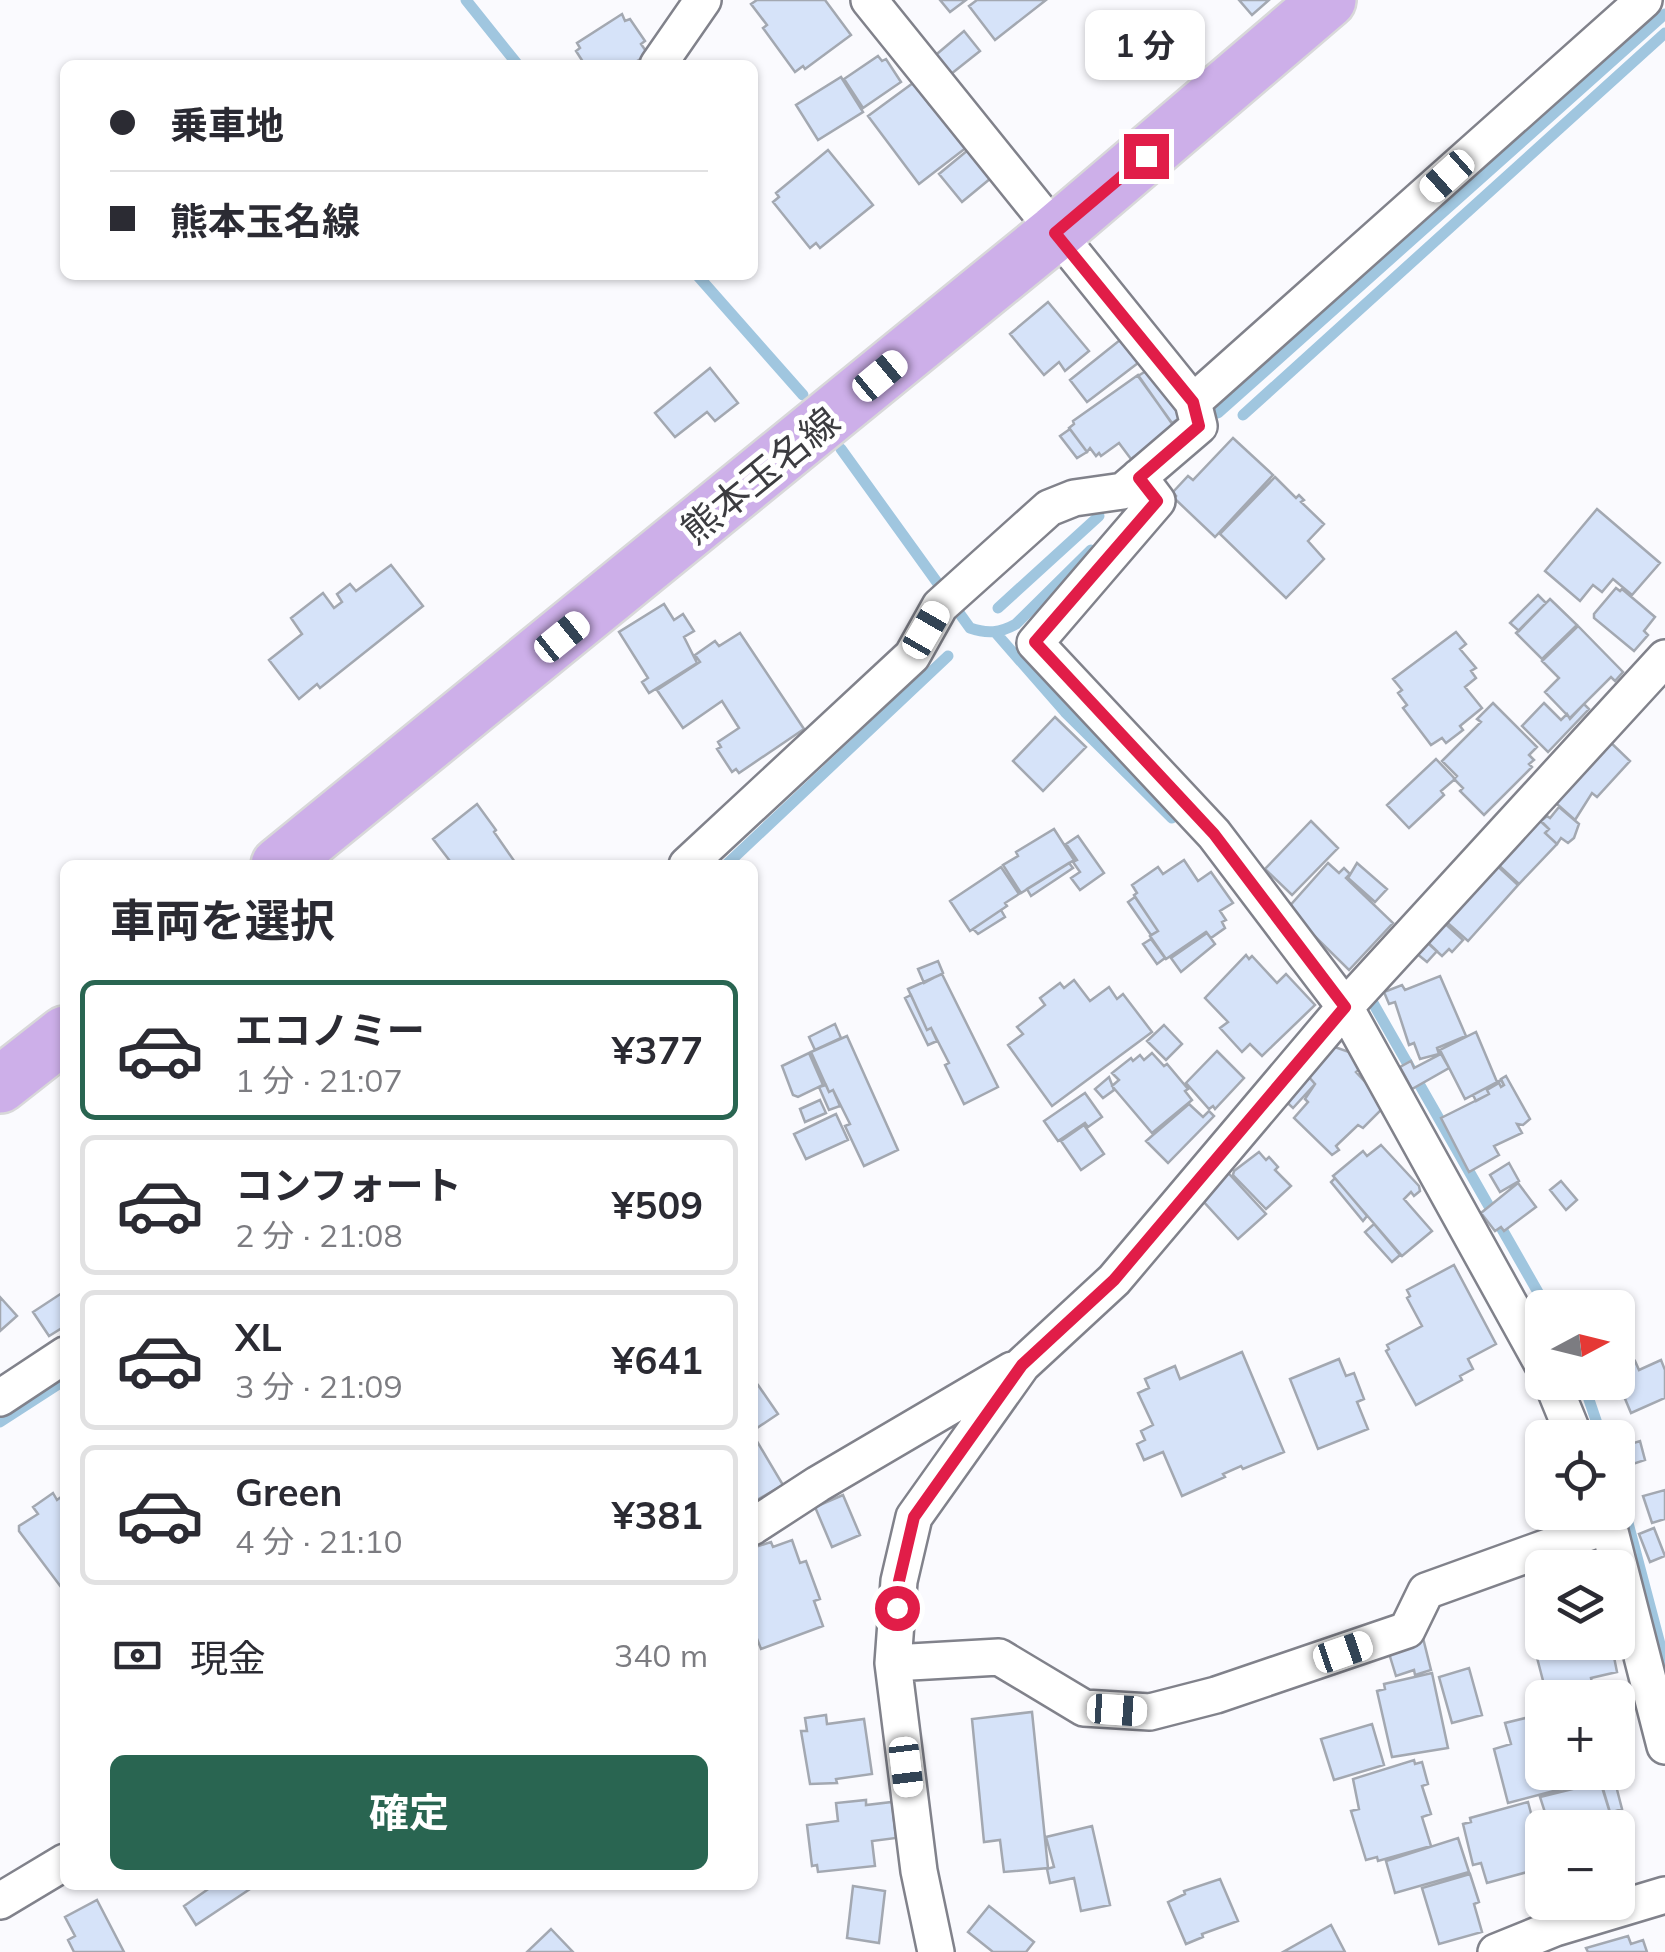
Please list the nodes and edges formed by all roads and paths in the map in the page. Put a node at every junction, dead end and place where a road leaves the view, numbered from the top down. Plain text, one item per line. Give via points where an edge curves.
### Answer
1 (703, 0) edge
2 (869, 0) edge
3 (1328, 0) edge
4 (1644, 0) edge
5 (661, 60) edge
6 (1055, 233) junction
7 (1193, 402) junction
8 (1139, 478) junction
9 (1665, 658) edge
10 (285, 860) edge
11 (692, 860) edge
12 (1345, 1007) junction
13 (60, 1038) edge
14 (0, 1086) edge
15 (1525, 1332) edge
16 (60, 1358) edge
17 (1022, 1365) junction
18 (0, 1398) edge
19 (758, 1523) edge
20 (1579, 1530) edge
21 (1610, 1530) edge
22 (893, 1663) junction
23 (1665, 1746) edge
24 (60, 1865) edge
25 (1665, 1895) edge
26 (0, 1901) edge
27 (936, 1952) edge
28 (1496, 1952) edge

1 - 5 street
2 - 6 street
3 - 6 main road, 熊本玉名線
4 - 7 street
6 - 7 street
6 - 10 main road, 熊本玉名線
7 - 8 street via 1199,426
8 - 11 street via 1124,491 1049,508 950,596 912,656
8 - 12 street via 1157,501 1035,642 1214,834
9 - 12 street
12 - 15 street
12 - 17 street via 1114,1280
13 - 14 main road
16 - 18 street
17 - 19 street
17 - 22 street via 914,1517 899,1581
20 - 22 street via 1426,1591 1407,1630 1150,1712 1084,1708 1000,1657
21 - 23 street
22 - 27 street
24 - 26 street
25 - 28 street

